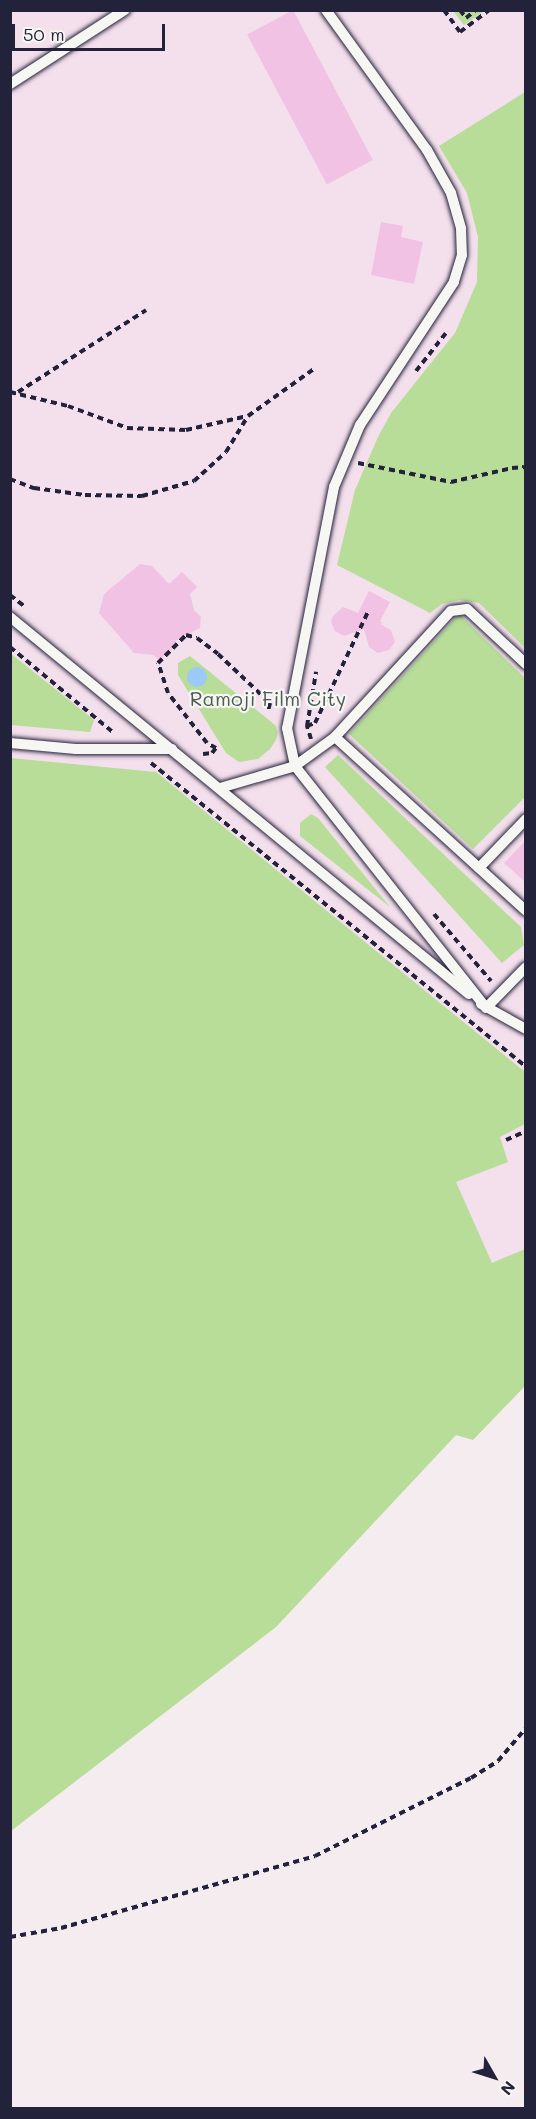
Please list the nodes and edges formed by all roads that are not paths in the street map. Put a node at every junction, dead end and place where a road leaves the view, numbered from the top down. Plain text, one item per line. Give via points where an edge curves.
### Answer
1 (125, 10) edge
2 (326, 10) edge
3 (10, 84) edge
4 (10, 617) edge
5 (525, 664) edge
6 (335, 737) junction
7 (10, 743) edge
8 (172, 749) junction
9 (295, 766) junction
10 (220, 788) junction
11 (525, 819) edge
12 (479, 868) junction
13 (525, 911) edge
14 (525, 967) edge
15 (486, 1008) junction
16 (525, 1029) edge

1 - 3 lane
2 - 9 lane via 427,150 451,193 461,229 462,255 454,282 360,425 334,487 287,728
4 - 8 lane
5 - 6 lane via 467,609 451,611
6 - 9 lane
6 - 12 lane
7 - 8 lane via 76,749
8 - 10 lane
9 - 10 lane
9 - 15 lane
10 - 15 lane
11 - 12 lane
12 - 13 lane
14 - 15 lane
15 - 16 lane

